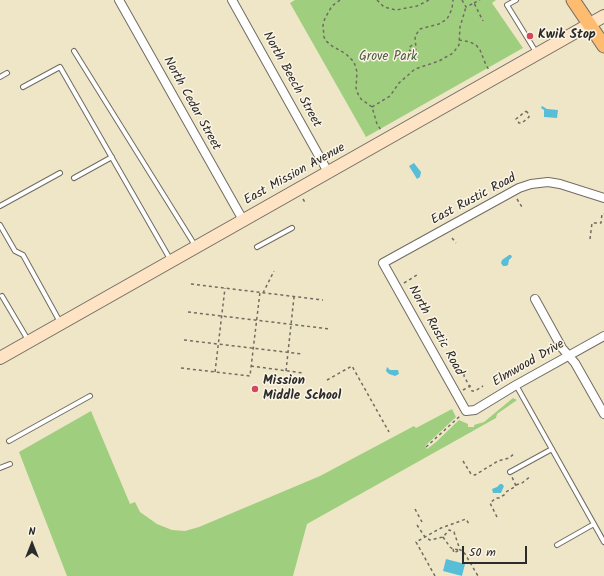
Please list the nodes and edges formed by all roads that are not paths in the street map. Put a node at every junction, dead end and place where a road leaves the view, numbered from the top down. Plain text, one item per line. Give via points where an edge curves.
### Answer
1 (119, 0) edge
2 (232, 0) edge
3 (516, 0) edge
4 (573, 0) edge
5 (604, 16) edge
6 (590, 24) junction
7 (604, 46) edge
8 (74, 51) dead end
9 (538, 54) junction
10 (7, 73) dead end
11 (0, 77) edge
12 (23, 87) dead end
13 (112, 157) junction
14 (328, 172) junction
15 (60, 173) dead end
16 (74, 178) dead end
17 (604, 198) edge
18 (0, 206) edge
19 (243, 220) junction
20 (0, 225) edge
21 (292, 228) dead end
22 (196, 247) junction
23 (257, 247) dead end
24 (171, 261) junction
25 (383, 263) joint
26 (2, 296) dead end
27 (535, 299) dead end
28 (61, 324) junction
29 (604, 336) edge
30 (29, 342) junction
31 (569, 356) junction
32 (0, 358) edge
33 (516, 385) junction
34 (90, 396) dead end
35 (466, 411) joint
36 (604, 414) edge
37 (9, 441) dead end
38 (552, 449) junction
39 (10, 464) dead end
40 (0, 468) edge
41 (510, 473) road end
42 (594, 524) junction
43 (604, 542) edge
44 (557, 545) dead end

1 - 19 street, North Cedar Street
2 - 14 street, North Beech Street
3 - 9 lane via 507,6
4 - 6 main road
5 - 6 main road, East Mission Avenue
6 - 7 main road
6 - 9 main road, East Mission Avenue
8 - 22 lane
9 - 14 main road, East Mission Avenue
10 - 11 lane
12 - 13 lane via 60,67
13 - 16 lane
13 - 24 lane
14 - 19 main road, East Mission Avenue
15 - 18 lane
17 - 25 street, East Rustic Road via 560,184 531,184 519,188
19 - 22 main road, East Mission Avenue
20 - 28 lane via 15,251 23,255
21 - 23 lane
22 - 24 main road, East Mission Avenue
24 - 28 main road, East Mission Avenue
25 - 35 street, North Rustic Road
26 - 30 lane
27 - 31 street
28 - 30 main road, East Mission Avenue
29 - 31 street, Elmwood Drive
30 - 32 main road, East Mission Avenue
31 - 33 street, Elmwood Drive
31 - 36 street
33 - 35 street, Elmwood Drive via 475,410
33 - 38 lane
34 - 37 lane
38 - 41 lane
38 - 42 lane
39 - 40 lane
42 - 43 lane
42 - 44 lane

